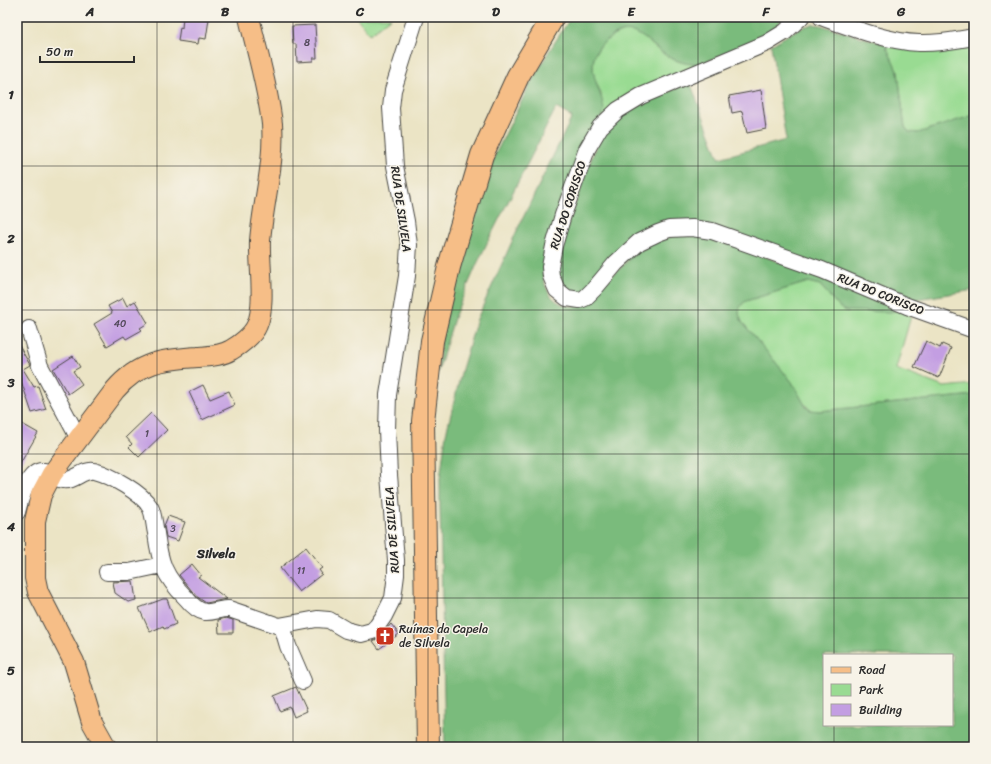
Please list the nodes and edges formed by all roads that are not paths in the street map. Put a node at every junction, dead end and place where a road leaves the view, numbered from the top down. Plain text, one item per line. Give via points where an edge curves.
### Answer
1 (249, 17) edge
2 (416, 17) edge
3 (541, 17) edge
4 (553, 17) edge
5 (801, 17) edge
6 (820, 17) edge
7 (974, 37) edge
8 (28, 329) dead end
9 (974, 330) edge
10 (79, 439) junction
11 (52, 474) junction
12 (17, 512) edge
13 (162, 565) junction
14 (107, 572) dead end
15 (282, 626) junction
16 (303, 681) dead end
17 (106, 747) edge
18 (418, 747) edge
19 (428, 747) edge

1 - 10 main road via 272,126 270,168 260,240 260,311 256,327 238,346 222,354 164,360 136,371 115,390
2 - 15 street, RUA DE SILVELA via 393,90 391,108 395,166 409,245 407,276 387,401 389,475 396,560 393,598 378,626 366,633 346,630 334,621 324,619
3 - 18 highway via 493,103 468,161 446,225 429,290 413,421
4 - 19 highway via 518,76 482,155 449,267 432,341 422,421
5 - 9 street, RUA DO CORISCO via 785,32 766,43 641,96 618,110 600,127 587,149 563,215 552,257 553,284 567,298 585,298 638,242 669,229 692,228 712,231 822,270 907,306
6 - 7 street via 911,43
8 - 10 street via 40,366
10 - 11 main road
11 - 12 street, RUA DE SILVELA via 40,471 32,477
11 - 13 street, RUA DE SILVELA via 65,480 87,471 94,472 120,483 147,502 152,512
11 - 17 main road via 36,512 36,586 74,662 92,722
13 - 14 street via 129,572
13 - 15 street, RUA DE SILVELA via 173,584 200,610 205,612 224,608 275,626
15 - 16 street

